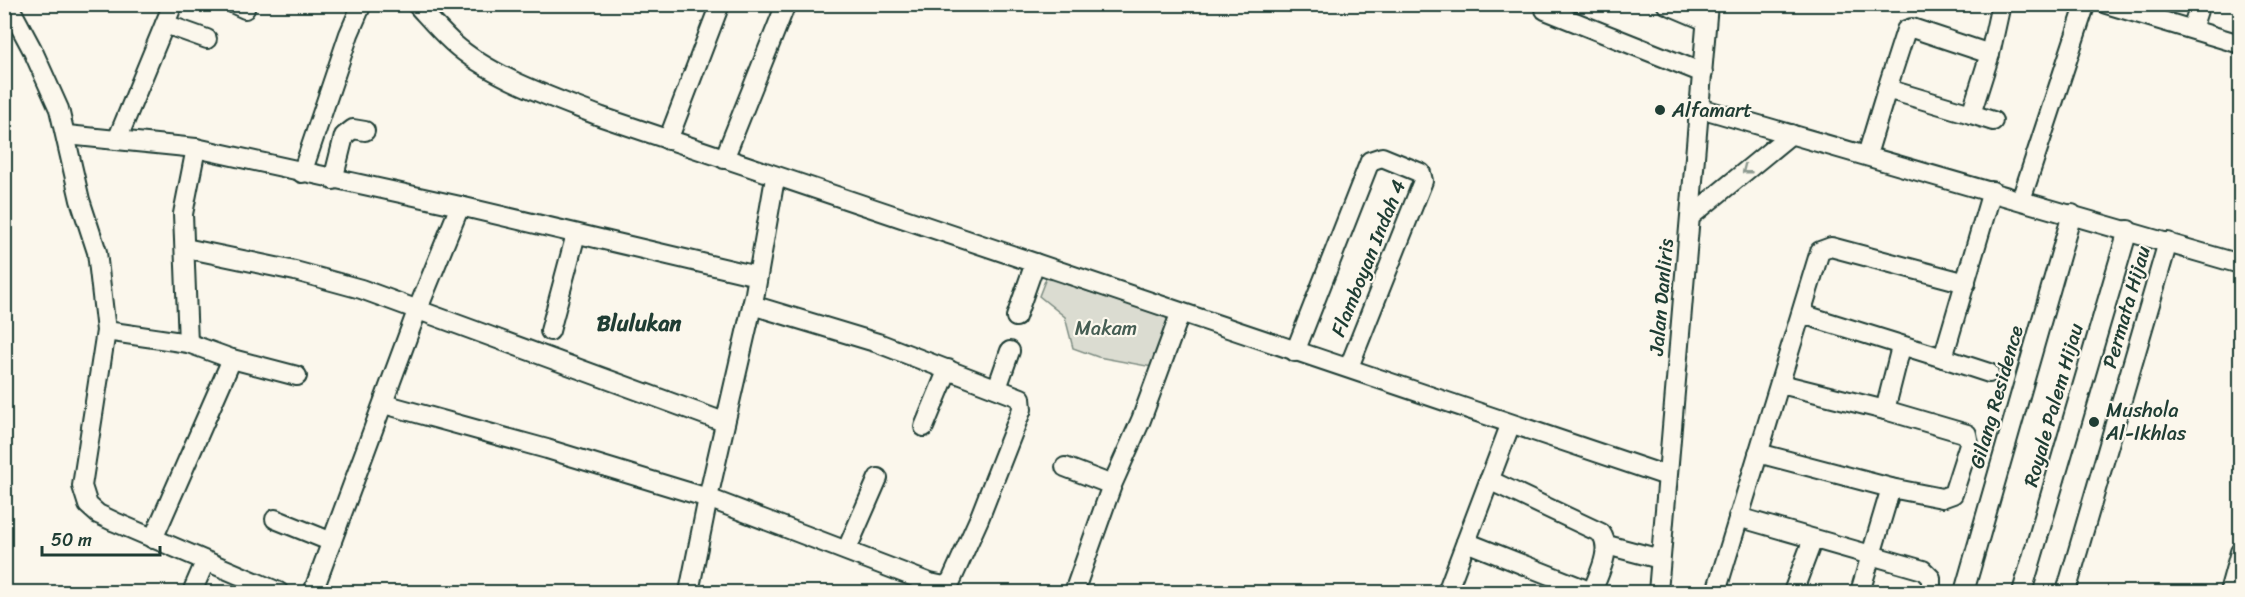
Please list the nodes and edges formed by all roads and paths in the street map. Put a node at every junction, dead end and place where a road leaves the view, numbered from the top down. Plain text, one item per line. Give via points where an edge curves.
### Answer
1 (8, 4) edge
2 (173, 4) edge
3 (362, 4) edge
4 (416, 4) edge
5 (720, 4) edge
6 (786, 4) edge
7 (1666, 4) edge
8 (2001, 4) edge
9 (2200, 4) edge
10 (2117, 6) edge
11 (2084, 9) dead end
12 (1545, 10) dead end
13 (1707, 13) edge
14 (165, 24) junction
15 (2192, 29) junction
16 (207, 39) dead end
17 (2241, 44) edge
18 (1990, 54) junction
19 (1703, 73) junction
20 (1887, 89) junction
21 (1700, 108) junction
22 (1971, 114) junction
23 (1993, 121) dead end
24 (365, 131) dead end
25 (1791, 134) junction
26 (67, 135) junction
27 (117, 140) junction
28 (668, 140) junction
29 (196, 148) junction
30 (1867, 155) junction
31 (724, 159) junction
32 (302, 174) junction
33 (775, 178) junction
34 (333, 180) junction
35 (1992, 191) junction
36 (2021, 200) junction
37 (460, 206) junction
38 (2072, 214) junction
39 (1691, 216) junction
40 (2128, 230) junction
41 (576, 234) junction
42 (2168, 242) junction
43 (185, 248) junction
44 (1035, 263) junction
45 (2241, 264) edge
46 (758, 276) junction
47 (1966, 283) junction
48 (752, 306) junction
49 (417, 311) junction
50 (1180, 314) junction
51 (1802, 314) junction
52 (1016, 317) dead end
53 (106, 331) junction
54 (550, 331) dead end
55 (188, 343) junction
56 (1901, 347) junction
57 (1010, 351) dead end
58 (1295, 352) junction
59 (1943, 358) junction
60 (232, 359) junction
61 (1349, 367) junction
62 (948, 369) junction
63 (1989, 373) dead end
64 (297, 376) dead end
65 (1781, 384) junction
66 (997, 388) junction
67 (384, 404) junction
68 (1885, 410) junction
69 (724, 422) junction
70 (924, 427) dead end
71 (1508, 431) dead end
72 (1758, 453) junction
73 (1065, 467) dead end
74 (1667, 476) junction
75 (878, 478) dead end
76 (1489, 480) junction
77 (1112, 485) junction
78 (1890, 488) junction
79 (708, 498) junction
80 (1737, 517) junction
81 (275, 519) dead end
82 (153, 539) junction
83 (1813, 539) junction
84 (332, 542) junction
85 (1466, 542) junction
86 (1607, 545) junction
87 (847, 549) junction
88 (2241, 552) edge
89 (1872, 556) junction
90 (1660, 559) junction
91 (206, 562) junction
92 (929, 588) edge
93 (192, 592) edge
94 (279, 592) edge
95 (313, 592) edge
96 (689, 592) edge
97 (1074, 592) edge
98 (1447, 592) edge
99 (1592, 592) edge
100 (1658, 592) edge
101 (1716, 592) edge
102 (1793, 592) edge
103 (1860, 592) edge
104 (1931, 592) edge
105 (1964, 592) edge
106 (2022, 592) edge
107 (2066, 592) edge
108 (2229, 592) edge

1 - 26 street via 32,49
2 - 14 street
3 - 32 street
4 - 28 street via 453,43 511,79
5 - 28 street
6 - 31 street
7 - 13 street
8 - 18 street
9 - 15 street
10 - 15 street
11 - 36 street
12 - 19 street
13 - 19 street, Jalan Danliris
14 - 16 street
14 - 27 street
15 - 17 street
18 - 20 street via 1912,28 1906,30
18 - 22 street
19 - 21 street, Jalan Danliris
20 - 22 street
20 - 30 street
21 - 25 street
21 - 39 street, Jalan Danliris
22 - 23 street
24 - 34 street via 353,129 344,136
25 - 30 street
25 -> 39 street
26 - 27 street
26 - 53 street via 80,200 97,252
27 - 29 street
28 - 31 street
29 - 32 street
29 - 43 street via 183,214
30 - 35 street
31 - 33 street
32 - 34 street
33 - 44 street
33 - 46 street
34 - 37 street
35 - 36 street
35 - 47 street
36 - 38 street
37 - 41 street
37 - 49 street
38 - 40 street
38 - 105 street, Gilang Residence
39 - 74 street, Jalan Danliris
40 - 42 street
40 - 106 street, Royale Palem Hijau
41 - 46 street
41 - 54 street
42 - 45 street
42 - 107 street, Permata Hijau
43 - 49 street via 295,271 361,289
43 - 55 street
44 - 50 street
44 - 52 street
46 - 48 street
47 - 51 street via 1827,247 1820,251
47 - 59 street
48 - 62 street via 878,343
48 - 69 street
49 - 67 street
49 - 69 street
50 - 58 street
50 - 77 street
51 - 56 street
51 - 65 street
53 - 55 street
53 - 82 street via 88,435 83,493 98,514
55 - 60 street
56 - 59 street
56 - 68 street
57 - 66 street
58 - 61 street
58 - 61 street, Flamboyan Indah 4 via 1370,161 1382,157 1421,174 1423,181
59 - 63 street
60 - 64 street
60 - 82 street
61 - 74 street
62 - 66 street
62 - 70 street
65 - 68 street
65 - 72 street
66 - 92 street via 1019,396 1022,409 951,581
67 - 79 street
67 - 84 street
68 - 78 street via 1967,434 1970,439 1951,496 1942,498
69 - 79 street
71 - 76 street
72 - 78 street
72 - 80 street
73 - 77 street
74 - 90 street, Jalan Danliris
75 - 87 street
76 - 85 street
76 - 86 street via 1595,529
77 - 97 street
78 - 89 street
79 - 87 street
79 - 96 street
80 - 83 street
80 - 101 street
81 - 84 street
82 - 91 street
83 - 89 street
83 - 102 street
84 - 95 street
85 - 98 street
85 - 99 street
86 - 90 street
86 - 99 street
87 - 92 street
88 - 108 street
89 - 103 street
89 - 104 street via 1923,570 1931,578
90 - 100 street, Jalan Danliris
91 - 93 street
91 - 94 street

